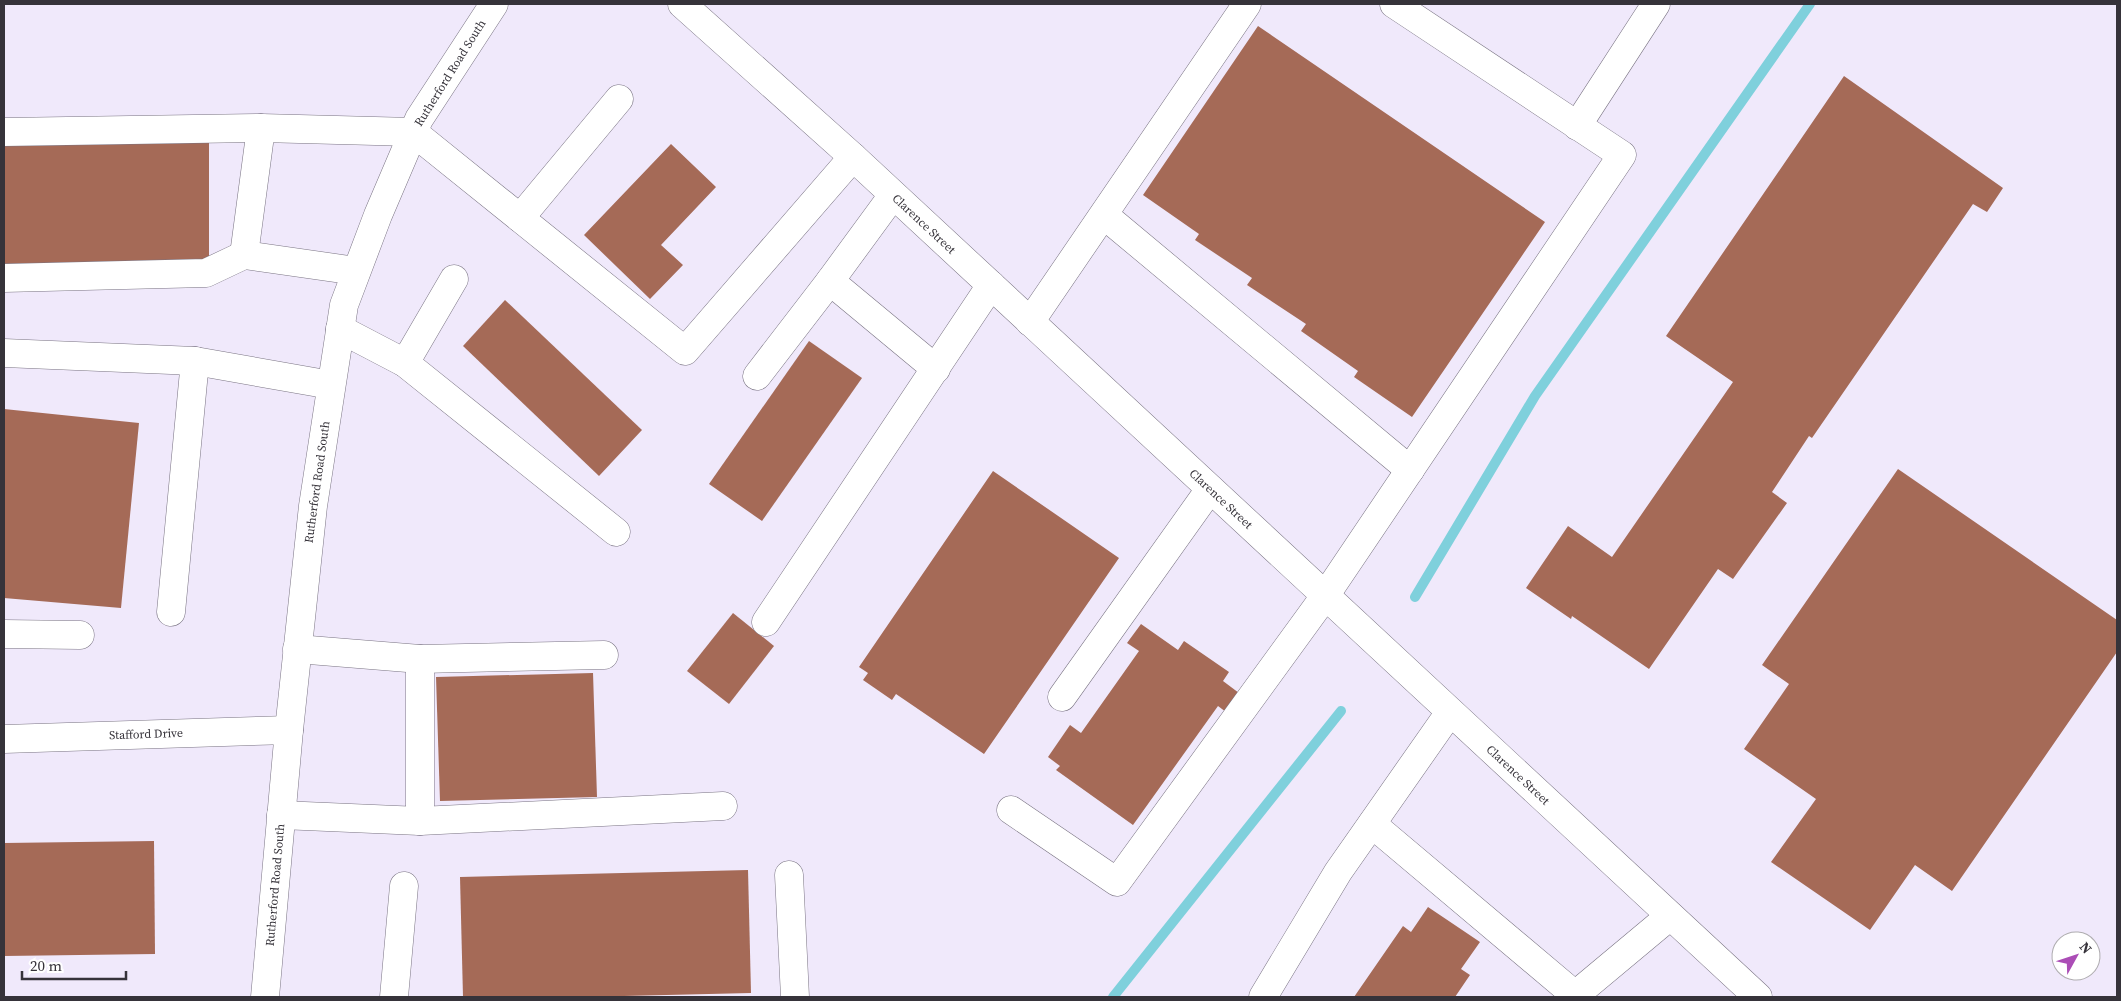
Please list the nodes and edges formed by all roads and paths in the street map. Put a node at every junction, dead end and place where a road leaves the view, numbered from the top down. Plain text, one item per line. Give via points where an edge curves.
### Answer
1 (494, 4) edge
2 (682, 4) edge
3 (1247, 4) edge
4 (1394, 4) edge
5 (1656, 4) edge
6 (618, 99) dead end
7 (1577, 126) junction
8 (262, 128) junction
9 (4, 132) edge
10 (413, 132) junction
11 (853, 157) junction
12 (893, 194) junction
13 (1104, 215) junction
14 (520, 218) junction
15 (244, 255) junction
16 (356, 271) junction
17 (4, 278) edge
18 (454, 279) dead end
19 (830, 281) junction
20 (991, 286) junction
21 (1030, 322) junction
22 (340, 329) junction
23 (4, 353) edge
24 (196, 361) junction
25 (405, 363) junction
26 (936, 369) junction
27 (757, 376) dead end
28 (332, 385) junction
29 (1410, 470) junction
30 (1210, 489) junction
31 (616, 532) dead end
32 (1325, 596) junction
33 (171, 612) dead end
34 (766, 622) dead end
35 (4, 634) edge
36 (80, 635) dead end
37 (298, 649) junction
38 (604, 655) dead end
39 (420, 659) junction
40 (1062, 697) dead end
41 (1450, 712) junction
42 (289, 730) junction
43 (4, 739) edge
44 (724, 806) dead end
45 (1011, 810) dead end
46 (281, 815) junction
47 (420, 821) junction
48 (1372, 824) junction
49 (789, 875) dead end
50 (404, 886) dead end
51 (1670, 916) junction
52 (1574, 996) edge
53 (265, 997) edge
54 (394, 997) edge
55 (795, 997) edge
56 (1263, 997) edge
57 (1758, 997) edge

1 - 10 street, Rutherford Road South
2 - 11 street, Clarence Street
3 - 13 street
4 - 7 street
5 - 7 street
6 - 14 street
7 - 29 street via 1622,155
8 - 9 street
8 - 10 street
8 - 15 street
10 - 14 street
10 - 16 street, Rutherford Road South
11 - 12 street, Clarence Street
11 - 14 street via 685,351
12 - 19 street
12 - 20 street, Clarence Street
13 - 21 street
13 - 29 street
15 - 16 street
15 - 17 street via 206,273
16 - 22 street, Rutherford Road South via 344,305
18 - 25 street
19 - 26 street
19 - 27 street
20 - 21 street, Clarence Street
20 - 26 street
21 - 30 street, Clarence Street
22 - 25 street
22 - 28 street, Rutherford Road South
23 - 24 street
24 - 28 street
24 - 33 street
25 - 31 street
26 - 34 street
28 - 37 street, Rutherford Road South via 313,506
29 - 32 street
30 - 32 street, Clarence Street
30 - 40 street
32 - 41 street, Clarence Street
32 - 45 street via 1117,882
35 - 36 street
37 - 39 street
37 - 42 street, Rutherford Road South
38 - 39 street
39 - 47 street
41 - 48 street
41 - 51 street, Clarence Street
42 - 43 street, Stafford Drive
42 - 46 street, Rutherford Road South
44 - 47 street
46 - 47 street
46 - 53 street, Rutherford Road South
48 - 52 street
48 - 56 street via 1338,872
49 - 55 street
50 - 54 street
51 - 52 street
51 - 57 street, Clarence Street

